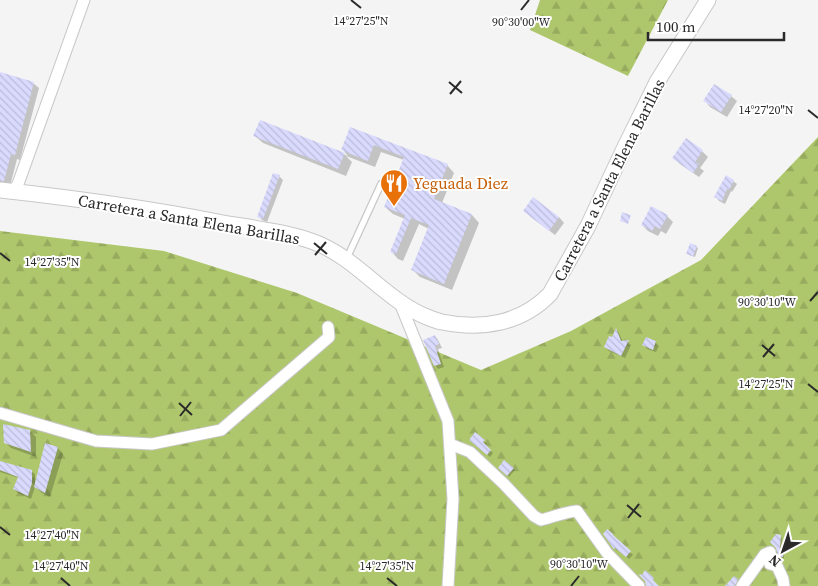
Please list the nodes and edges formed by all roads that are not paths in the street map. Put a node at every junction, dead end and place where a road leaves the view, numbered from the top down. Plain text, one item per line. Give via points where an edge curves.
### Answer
1 (84, 0) edge
2 (708, 0) edge
3 (381, 184) dead end
4 (7, 191) edge
5 (347, 260) junction
6 (400, 303) junction
7 (328, 327) dead end
8 (0, 413) edge
9 (450, 444) junction
10 (448, 586) edge
11 (639, 586) edge
12 (742, 586) edge
13 (784, 586) edge

1 - 4 street via 18,184
2 - 6 main road, Carretera a Santa Elena Barillas via 657,82 588,226 550,294 541,303 506,321 467,326 439,322
3 - 5 lane
4 - 5 main road, Carretera a Santa Elena Barillas via 73,198 295,236
5 - 6 main road, Carretera a Santa Elena Barillas
6 - 9 street via 448,420
7 - 8 street via 329,337 221,430 152,444 96,441
9 - 10 street via 453,498
9 - 11 street via 470,452 541,520 577,511 607,553
12 - 13 street via 758,562 770,552 770,564 777,566

